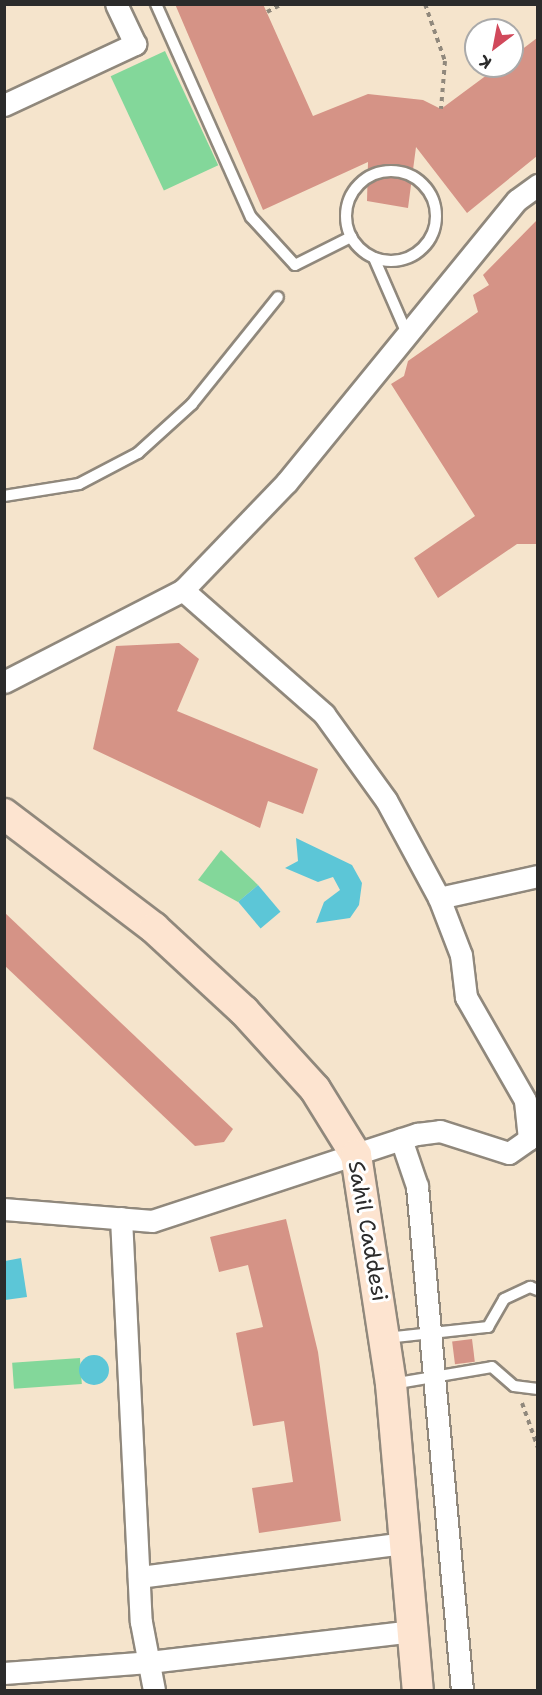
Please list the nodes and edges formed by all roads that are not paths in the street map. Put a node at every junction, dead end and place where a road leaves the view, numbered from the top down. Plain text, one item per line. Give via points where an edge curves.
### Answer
1 (116, 4) edge
2 (156, 4) edge
3 (4, 105) edge
4 (537, 186) edge
5 (351, 237) junction
6 (374, 258) junction
7 (278, 297) dead end
8 (407, 334) junction
9 (4, 495) edge
10 (183, 590) junction
11 (4, 682) edge
12 (4, 814) edge
13 (537, 876) edge
14 (439, 898) junction
15 (401, 1139) junction
16 (356, 1155) junction
17 (4, 1209) edge
18 (121, 1218) junction
19 (537, 1290) edge
20 (430, 1333) junction
21 (386, 1338) junction
22 (435, 1376) junction
23 (392, 1384) junction
24 (537, 1389) edge
25 (403, 1543) junction
26 (139, 1577) junction
27 (411, 1631) junction
28 (149, 1662) junction
29 (4, 1673) edge
30 (154, 1690) edge
31 (418, 1690) edge
32 (462, 1690) edge

1 - 3 street via 135,44
2 - 5 lane via 251,217 295,265
4 - 8 street via 517,200
5 - 6 lane
5 - 6 lane via 346,207 362,180 392,171 420,182 435,205 433,233 415,254 402,260
6 - 8 lane
7 - 9 lane via 192,404 138,453 79,484
8 - 10 street via 286,483
10 - 11 street
10 - 14 street via 324,714 386,800
12 - 16 main road, Sahil Caddesi via 154,928 244,1011 315,1089
13 - 14 street
14 - 15 street via 461,955 466,997 525,1100 529,1139 509,1153 440,1131
15 - 16 street
15 - 20 street via 417,1186
16 - 18 street via 152,1221
16 - 21 main road, Sahil Caddesi
17 - 18 street
18 - 26 street
19 - 20 lane via 530,1287 504,1299 488,1328
20 - 21 lane
20 - 22 street
21 - 23 main road, Sahil Caddesi
22 - 23 lane
22 - 24 lane via 492,1366 514,1386
22 - 32 street
23 - 25 main road, Sahil Caddesi
25 - 26 street
25 - 27 main road, Sahil Caddesi
26 - 28 street
27 - 28 street
27 - 31 main road, Sahil Caddesi
28 - 29 street
28 - 30 street

